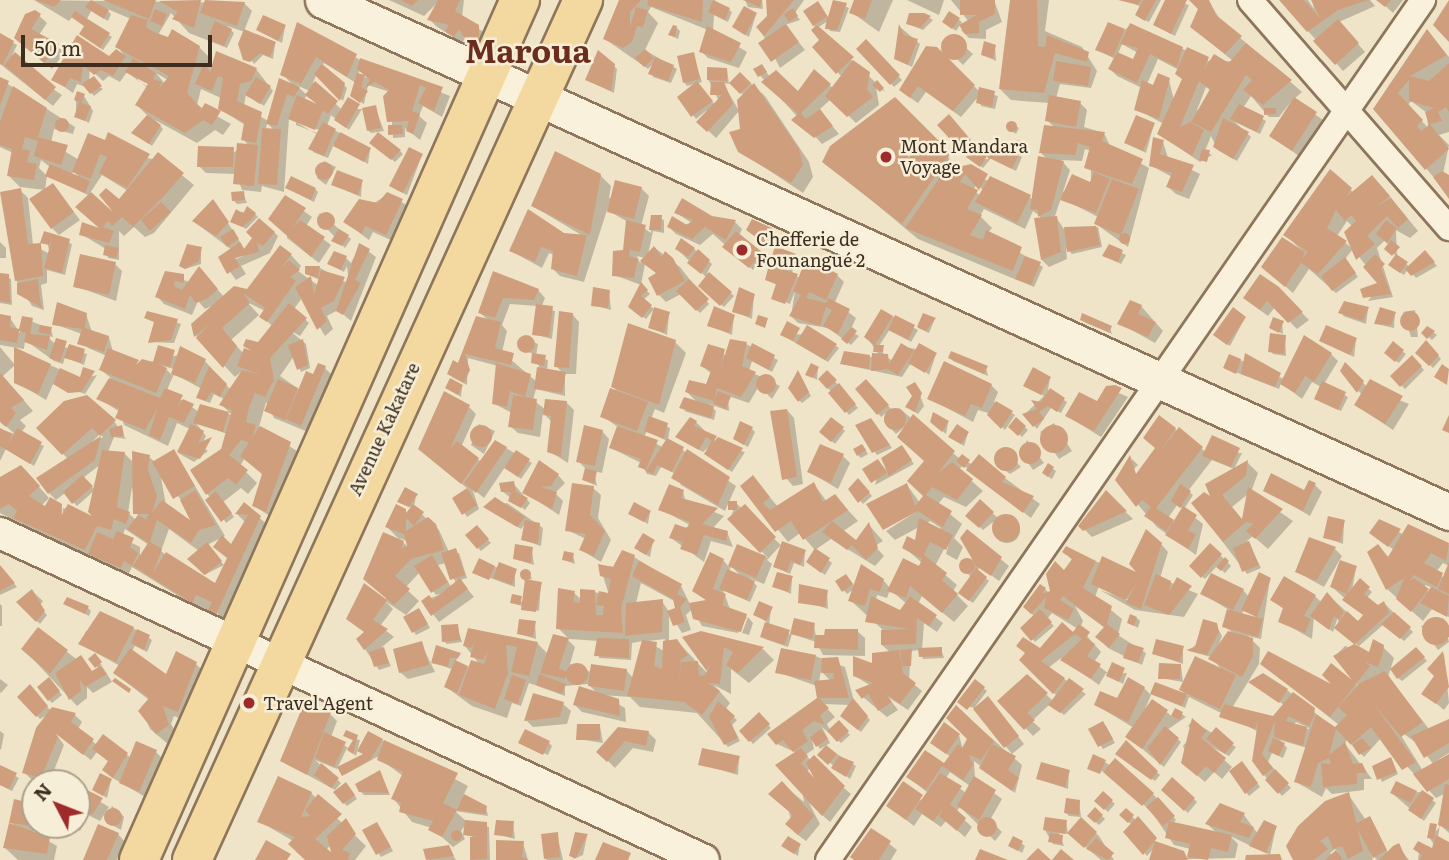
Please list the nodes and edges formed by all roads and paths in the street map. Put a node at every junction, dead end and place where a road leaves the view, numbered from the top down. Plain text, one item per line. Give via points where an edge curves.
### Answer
1 (323, 0) edge
2 (520, 0) edge
3 (583, 0) edge
4 (1250, 0) edge
5 (1423, 0) edge
6 (484, 75) junction
7 (537, 95) junction
8 (1345, 111) junction
9 (1449, 228) edge
10 (1156, 382) junction
11 (1449, 512) edge
12 (0, 533) edge
13 (235, 642) junction
14 (279, 660) junction
15 (139, 860) edge
16 (192, 860) edge
17 (704, 860) edge
18 (828, 860) edge

1 - 6 main road
2 - 6 main road
3 - 7 main road, Avenue Kakatare
4 - 8 street
5 - 8 street
6 - 7 main road
6 - 13 main road
7 - 10 main road
7 - 14 main road, Avenue Kakatare
8 - 9 street
8 - 10 street
10 - 11 main road
10 - 18 street
12 - 13 street
13 - 14 street
13 - 15 main road
14 - 16 main road, Avenue Kakatare
14 - 17 street

